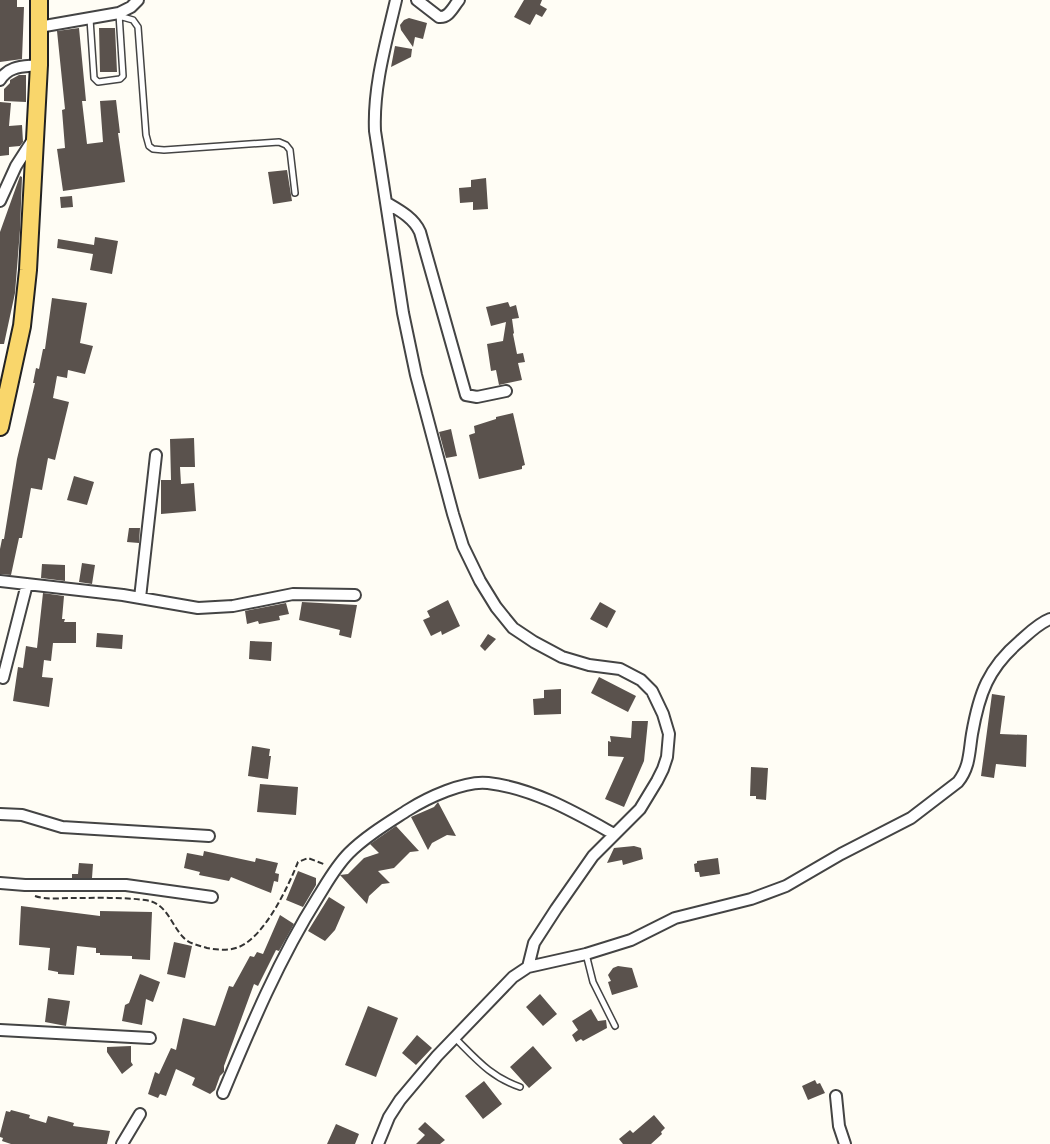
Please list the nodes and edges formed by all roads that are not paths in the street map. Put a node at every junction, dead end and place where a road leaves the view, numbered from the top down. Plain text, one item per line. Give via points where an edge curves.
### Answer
1 (138, 0) edge
2 (396, 0) edge
3 (417, 0) edge
4 (459, 0) edge
5 (39, 1) edge
6 (119, 15) junction
7 (90, 19) junction
8 (39, 27) junction
9 (39, 65) junction
10 (0, 80) edge
11 (34, 137) junction
12 (295, 193) dead end
13 (0, 201) edge
14 (387, 203) junction
15 (506, 391) dead end
16 (0, 427) edge
17 (156, 455) dead end
18 (0, 581) edge
19 (27, 584) junction
20 (355, 595) dead end
21 (140, 598) junction
22 (1050, 619) edge
23 (3, 678) dead end
24 (0, 814) edge
25 (614, 834) junction
26 (209, 836) dead end
27 (0, 883) edge
28 (212, 897) dead end
29 (586, 954) junction
30 (528, 967) junction
31 (615, 1026) dead end
32 (0, 1030) edge
33 (150, 1038) dead end
34 (455, 1038) junction
35 (520, 1087) dead end
36 (223, 1093) dead end
37 (836, 1096) dead end
38 (140, 1114) dead end
39 (122, 1144) edge
40 (378, 1144) edge
41 (845, 1144) edge

1 - 6 street
2 - 14 street via 376,82 374,110
3 - 4 street via 439,17 448,14
5 - 8 main road
6 - 7 street
6 - 7 lane via 123,76 116,80 98,82 94,78
6 - 12 lane via 133,20 138,27 149,146 164,150 279,142 290,150
7 - 8 street
8 - 9 main road
9 - 10 street via 16,67 5,72
9 - 11 main road
11 - 13 street
11 - 16 main road via 22,326
14 - 15 street via 400,210 420,232 466,395 477,397
14 - 25 street via 416,375 453,514 480,581 513,628 562,657 620,669 641,680 652,691 663,714 669,734 663,769 640,808
17 - 21 street
18 - 19 street
19 - 21 street
19 - 23 street
20 - 21 street via 293,594 212,608
22 - 29 street via 1018,642 995,666 981,696 967,768 958,782 911,818 786,886 675,918 631,940
24 - 26 street via 22,815 70,828
25 - 30 street via 593,856 534,942
25 - 36 street via 561,805 487,782 462,786 424,800 359,844 332,872 265,993
27 - 28 street via 126,885
29 - 30 street
29 - 31 lane via 593,982
30 - 34 street via 513,977
32 - 33 street
34 - 35 lane via 502,1081
34 - 40 street via 400,1100
37 - 41 street
38 - 39 street

